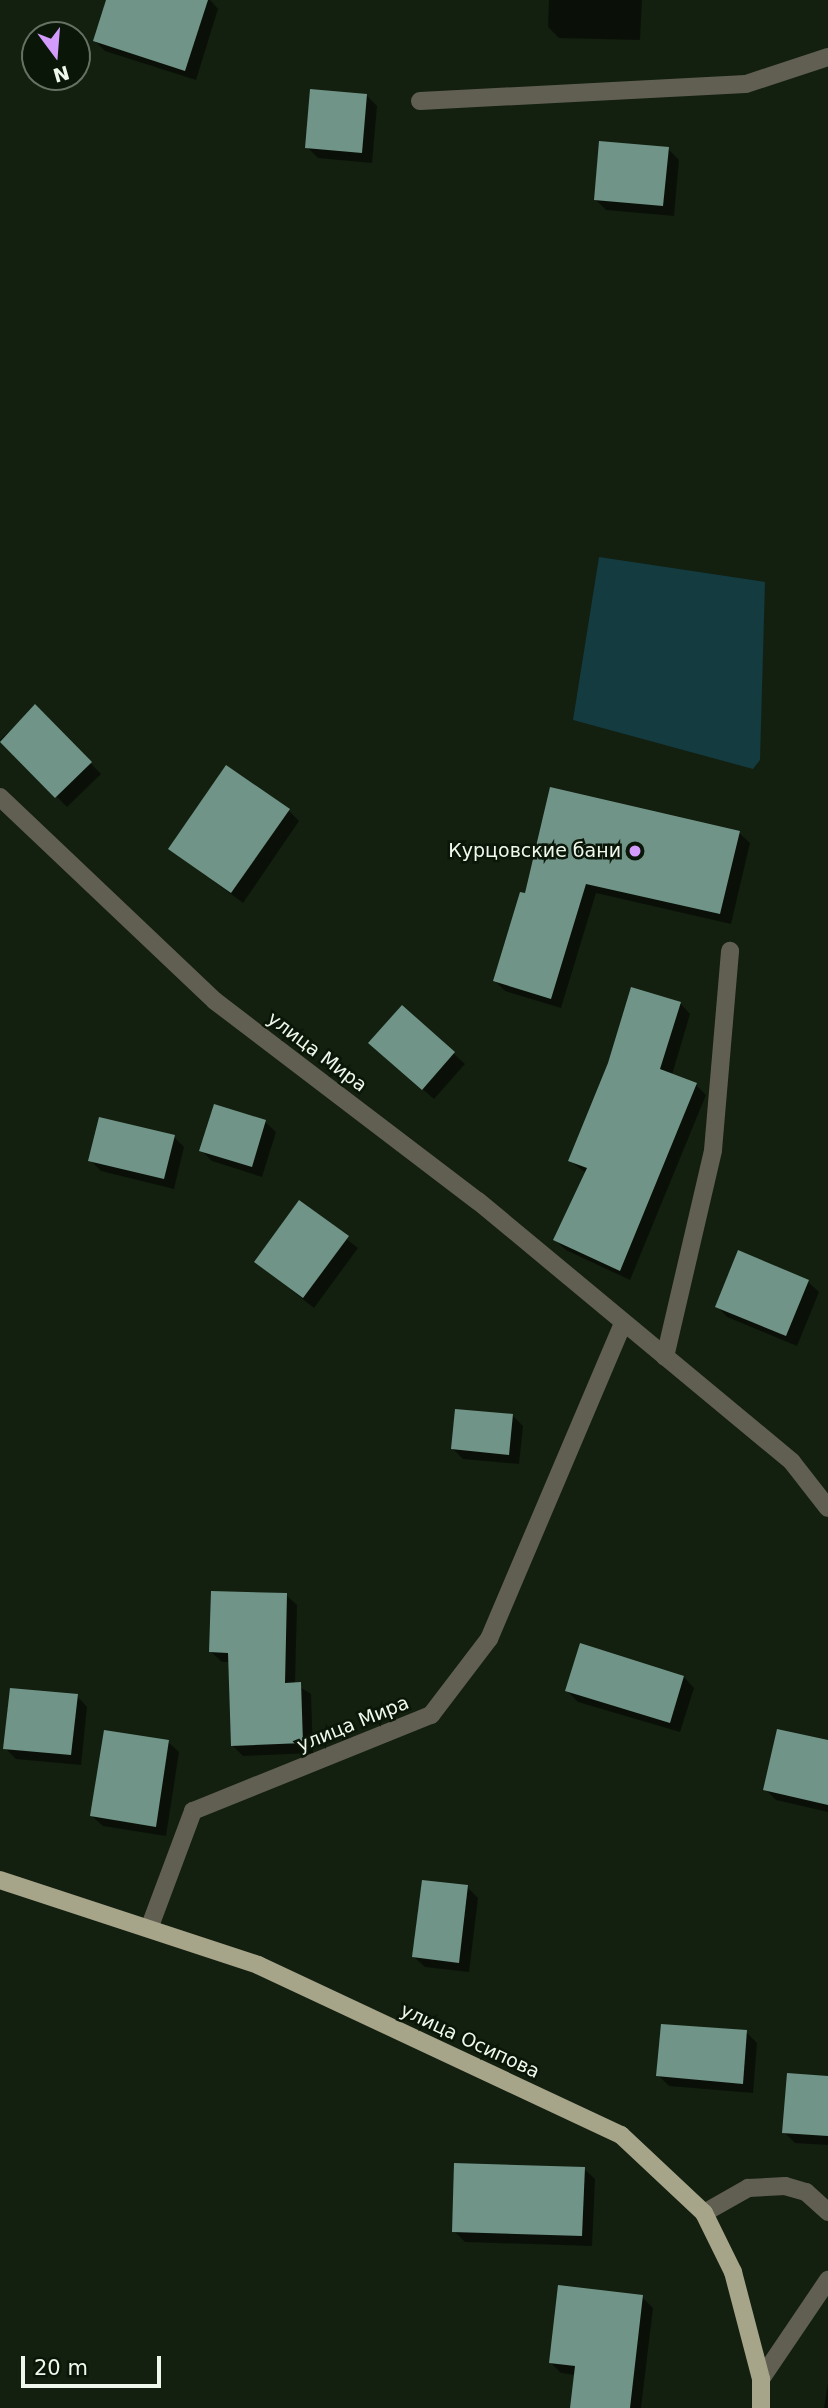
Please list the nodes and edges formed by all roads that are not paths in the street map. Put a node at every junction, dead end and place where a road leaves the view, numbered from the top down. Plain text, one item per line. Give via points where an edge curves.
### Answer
1 (828, 57) edge
2 (420, 101) dead end
3 (0, 797) edge
4 (730, 951) dead end
5 (623, 1324) junction
6 (665, 1357) junction
7 (828, 1507) edge
8 (1, 1881) edge
9 (150, 1926) junction
10 (828, 2212) edge
11 (704, 2213) junction
12 (828, 2280) edge
13 (761, 2379) junction
14 (761, 2408) edge

1 - 2 street via 746,84
3 - 5 street, улица Мира via 215,1001 478,1201
4 - 6 street via 713,1150
5 - 6 street, улица Мира
5 - 9 street, улица Мира via 489,1639 431,1715 193,1811
6 - 7 street, улица Мира via 792,1462
8 - 9 main road, улица Осипова
9 - 11 main road, улица Осипова via 258,1965 621,2136
10 - 11 street via 806,2192 785,2186 748,2188
11 - 13 main road, улица Осипова via 733,2272
12 - 13 street
13 - 14 main road, улица Осипова

